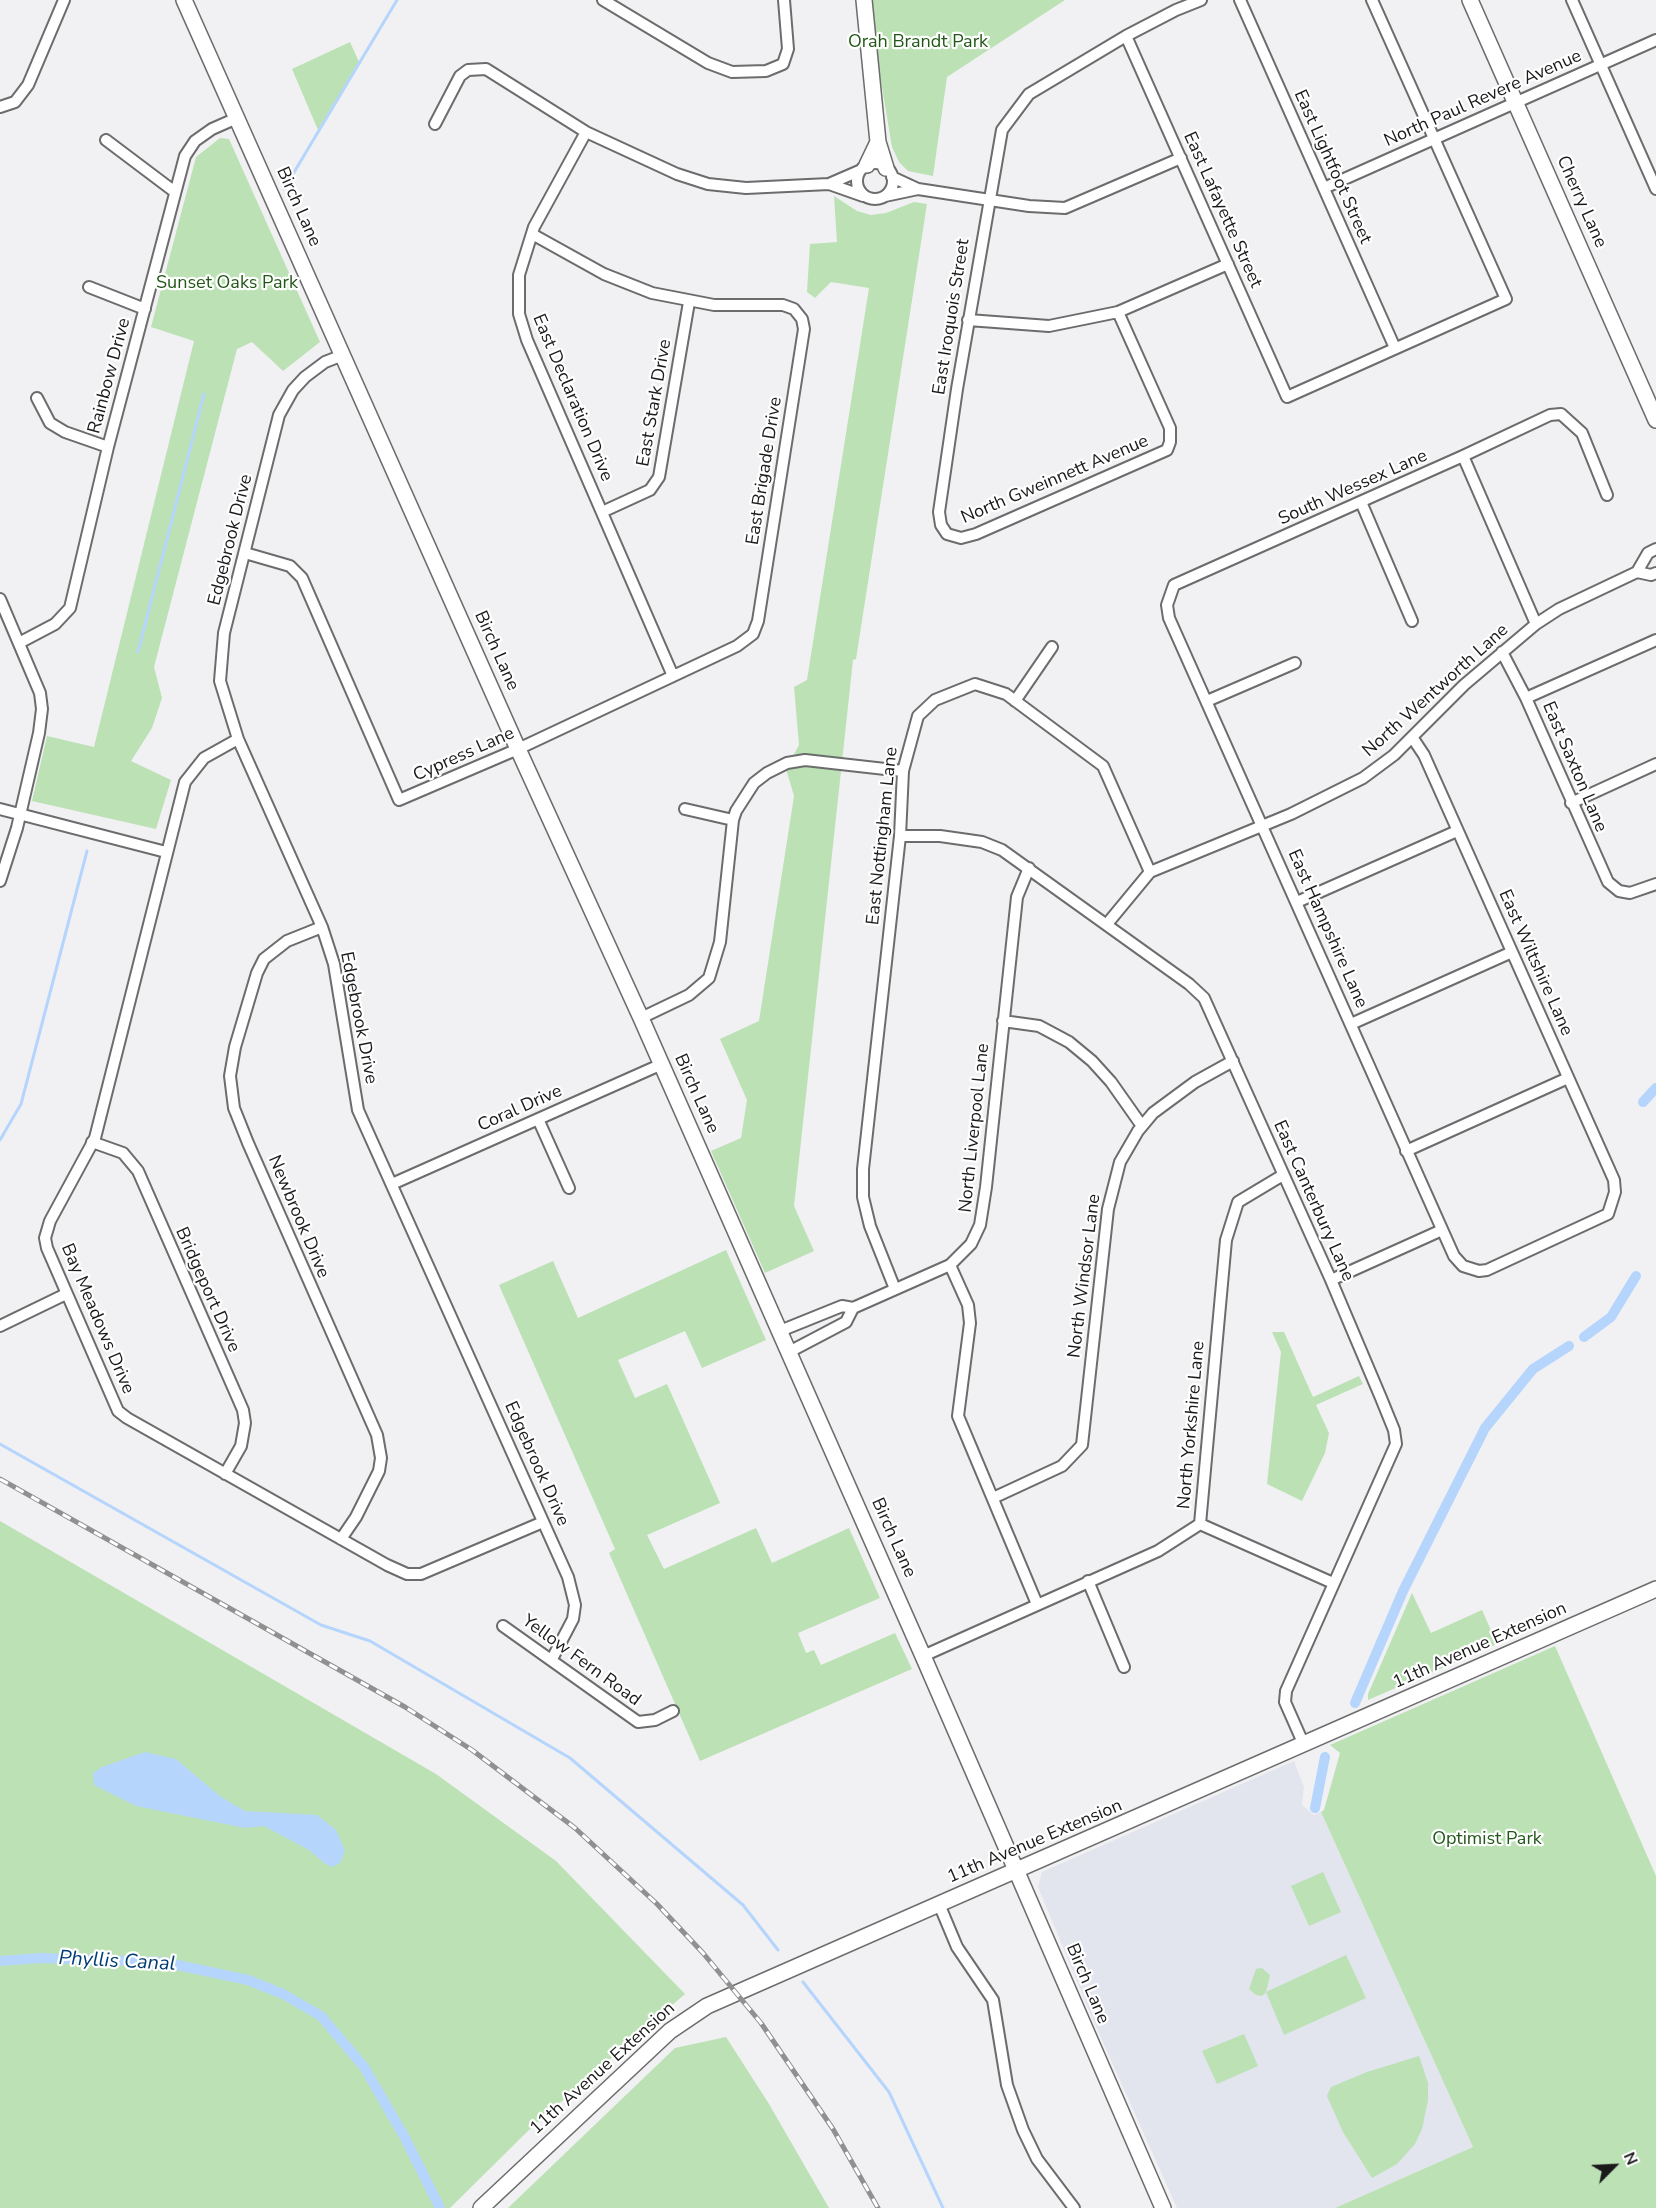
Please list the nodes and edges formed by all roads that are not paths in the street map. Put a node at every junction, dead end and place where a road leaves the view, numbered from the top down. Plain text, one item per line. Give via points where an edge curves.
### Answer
1 (64, 0) edge
2 (184, 0) edge
3 (603, 0) edge
4 (784, 0) edge
5 (864, 0) edge
6 (1202, 0) edge
7 (1240, 0) edge
8 (1372, 0) edge
9 (1470, 0) edge
10 (1572, 0) edge
11 (1126, 36) junction
12 (1656, 40) edge
13 (1601, 64) junction
14 (1515, 102) junction
15 (0, 107) edge
16 (237, 118) junction
17 (435, 124) dead end
18 (586, 132) junction
19 (1434, 138) junction
20 (106, 140) dead end
21 (878, 142) junction
22 (1180, 158) junction
23 (863, 168) junction
24 (889, 172) junction
25 (829, 184) junction
26 (1324, 188) junction
27 (918, 189) junction
28 (1656, 189) edge
29 (175, 192) junction
30 (864, 196) junction
31 (885, 196) junction
32 (988, 200) junction
33 (532, 234) junction
34 (1228, 264) junction
35 (89, 287) dead end
36 (689, 302) junction
37 (145, 309) junction
38 (1118, 312) junction
39 (968, 320) junction
40 (1395, 348) junction
41 (342, 355) junction
42 (37, 398) dead end
43 (1656, 420) edge
44 (108, 447) junction
45 (1463, 456) junction
46 (1607, 495) dead end
47 (1361, 502) junction
48 (602, 512) junction
49 (947, 534) joint
50 (1656, 549) edge
51 (245, 553) junction
52 (1637, 572) junction
53 (1656, 573) edge
54 (0, 599) edge
55 (1167, 602) joint
56 (1412, 621) dead end
57 (1536, 624) junction
58 (753, 634) joint
59 (1656, 640) edge
60 (18, 643) junction
61 (1052, 647) dead end
62 (1502, 652) junction
63 (1295, 663) dead end
64 (673, 676) junction
65 (1526, 698) junction
66 (1016, 701) junction
67 (1207, 701) junction
68 (1412, 737) junction
69 (238, 739) junction
70 (518, 749) junction
71 (1656, 764) edge
72 (903, 771) junction
73 (1571, 803) junction
74 (0, 809) edge
75 (685, 809) dead end
76 (20, 815) junction
77 (733, 820) junction
78 (1262, 825) junction
79 (1458, 831) junction
80 (900, 836) junction
81 (166, 852) junction
82 (1029, 868) junction
83 (1150, 872) junction
84 (0, 881) edge
85 (1656, 884) edge
86 (1297, 902) junction
87 (1107, 924) junction
88 (322, 927) junction
89 (1512, 952) junction
90 (641, 1018) junction
91 (1004, 1021) junction
92 (1351, 1024) junction
93 (1233, 1061) junction
94 (662, 1064) junction
95 (1568, 1078) junction
96 (538, 1119) junction
97 (1142, 1126) junction
98 (92, 1142) junction
99 (1406, 1151) junction
100 (1283, 1175) junction
101 (392, 1184) junction
102 (569, 1188) dead end
103 (1442, 1230) junction
104 (951, 1265) junction
105 (1463, 1266) joint
106 (1331, 1280) junction
107 (895, 1289) junction
108 (66, 1294) junction
109 (853, 1308) junction
110 (0, 1326) edge
111 (780, 1331) junction
112 (789, 1352) junction
113 (225, 1474) junction
114 (993, 1498) junction
115 (543, 1522) junction
116 (1200, 1524) junction
117 (341, 1539) junction
118 (1088, 1581) junction
119 (1333, 1583) junction
120 (1656, 1589) edge
121 (1037, 1604) junction
122 (503, 1626) dead end
123 (923, 1656) junction
124 (552, 1659) junction
125 (1124, 1667) dead end
126 (673, 1711) dead end
127 (1304, 1745) junction
128 (1018, 1872) junction
129 (939, 1904) junction
130 (481, 2208) edge
131 (1074, 2208) edge
132 (1163, 2208) edge

1 - 15 street via 28,85 15,102
2 - 16 street, Birch Lane
3 - 4 street via 708,63 732,72 766,71 783,64 788,49
5 - 21 street
6 - 11 street, East Iroquois Street
7 - 26 street, East Lightfoot Street
8 - 19 street
9 - 14 street, Cherry Lane
10 - 13 street
11 - 22 street, East Lafayette Street
11 - 32 street, East Iroquois Street via 1029,94 1016,109 1002,130
12 - 13 street, North Paul Revere Avenue
13 - 14 street, North Paul Revere Avenue
13 - 28 street
14 - 19 street, North Paul Revere Avenue
14 - 43 street, Cherry Lane
16 - 29 street, Rainbow Drive via 195,141 185,156
16 - 41 street, Birch Lane
17 - 18 street via 460,76 477,68 486,69
18 - 25 street via 708,184 746,188
18 - 33 street, East Declaration Drive
19 - 26 street, North Paul Revere Avenue
19 - 40 street via 1506,299
20 - 29 street
21 - 23 street
21 - 24 street
22 - 32 street via 1065,208
22 - 34 street, East Lafayette Street
23 - 24 street via 877,163
23 - 25 street
23 - 30 street via 856,182
24 - 27 street
24 - 31 street via 892,188
25 - 30 street
26 - 40 street, East Lightfoot Street
27 - 31 street
27 - 32 street
29 - 37 street, Rainbow Drive
30 - 31 street via 874,200
32 - 39 street, East Iroquois Street
33 - 36 street via 630,286
33 - 48 street, East Declaration Drive via 519,275 519,314
34 - 38 street
34 - 40 street, East Lafayette Street via 1287,397
35 - 37 street
36 - 48 street, East Stark Drive via 659,477 650,490
36 - 58 street, East Brigade Drive via 747,307 783,305 798,313 804,328
37 - 44 street, Rainbow Drive
38 - 39 street via 1049,326
38 - 49 street, North Gweinnett Avenue via 1170,428 1167,450 976,534 961,538
39 - 49 street, East Iroquois Street via 939,512
41 - 51 street, Edgebrook Drive via 305,376 279,415
41 - 70 street, Birch Lane
42 - 44 street via 50,423
44 - 60 street, Rainbow Drive via 70,608 55,624
45 - 46 street, South Wessex Lane via 1550,415 1561,414 1582,433
45 - 47 street, South Wessex Lane
45 - 57 street
47 - 55 street, South Wessex Lane via 1174,585
47 - 56 street
48 - 64 street, East Declaration Drive
50 - 52 street, North Wentworth Lane via 1648,553
51 - 69 street, Edgebrook Drive via 224,633 220,666 220,681
51 - 70 street, Cypress Lane via 290,566 302,578 399,800
52 - 53 street, North Wentworth Lane
52 - 57 street, North Wentworth Lane
54 - 60 street
55 - 67 street, East Hampshire Lane via 1169,618
57 - 62 street, North Wentworth Lane
58 - 64 street, Cypress Lane
59 - 65 street
60 - 76 street via 40,693 42,709
61 - 66 street
62 - 65 street, East Saxton Lane
62 - 68 street, North Wentworth Lane
63 - 67 street
64 - 70 street, Cypress Lane
65 - 73 street, East Saxton Lane
66 - 72 street, East Nottingham Lane via 975,684 935,700 915,723
66 - 83 street, East Nottingham Lane via 1103,766
67 - 78 street, East Hampshire Lane
68 - 78 street, North Wentworth Lane via 1363,778
68 - 79 street, East Wiltshire Lane
69 - 81 street, Bay Meadows Drive via 204,758 192,770 185,782
69 - 88 street, Edgebrook Drive
70 - 90 street, Birch Lane
71 - 73 street
72 - 77 street via 805,760 787,763 754,783
72 - 80 street, East Nottingham Lane
73 - 85 street, East Saxton Lane via 1604,874 1619,891 1630,893
74 - 76 street
75 - 77 street
76 - 81 street
76 - 84 street
77 - 90 street via 720,942 709,978 689,995
78 - 83 street, North Wentworth Lane
78 - 86 street, East Hampshire Lane
79 - 86 street
79 - 89 street, East Wiltshire Lane
80 - 82 street, East Canterbury Lane via 982,842
80 - 107 street, East Nottingham Lane via 863,1169 863,1197 870,1226
81 - 98 street, Bay Meadows Drive
82 - 87 street, East Canterbury Lane
82 - 91 street, North Liverpool Lane via 1017,897
83 - 87 street, North Wentworth Lane
86 - 92 street, East Hampshire Lane
87 - 93 street, East Canterbury Lane via 1204,998
88 - 101 street, Edgebrook Drive via 341,996 358,1110
88 - 117 street, Newbrook Drive via 287,941 264,959 244,1015 230,1076 234,1108 248,1143 377,1435 379,1471
89 - 92 street
89 - 95 street, East Wiltshire Lane
90 - 94 street, Birch Lane
91 - 97 street via 1039,1026 1069,1042 1092,1060
91 - 104 street, North Liverpool Lane via 980,1225 971,1244
92 - 99 street, East Hampshire Lane
93 - 97 street, North Windsor Lane via 1172,1098
93 - 100 street, East Canterbury Lane
94 - 96 street, Coral Drive
94 - 111 street, Birch Lane
95 - 99 street
95 - 105 street, East Wiltshire Lane via 1614,1180 1613,1206 1608,1214 1487,1270
96 - 101 street, Coral Drive
96 - 102 street
97 - 114 street, North Windsor Lane via 1120,1161 1108,1209 1082,1445 1062,1466
98 - 108 street, Bay Meadows Drive via 62,1196 45,1238
98 - 113 street, Bridgeport Drive via 123,1153 138,1171 243,1410 242,1446
99 - 103 street, East Hampshire Lane
100 - 106 street, East Canterbury Lane
100 - 116 street, North Yorkshire Lane via 1238,1202 1226,1240
101 - 115 street, Edgebrook Drive
103 - 105 street, East Hampshire Lane
103 - 106 street
104 - 107 street, North Liverpool Lane
104 - 114 street via 968,1305 970,1323 958,1416
106 - 119 street, East Canterbury Lane via 1394,1430 1396,1444
107 - 109 street, North Liverpool Lane
108 - 110 street
108 - 113 street, Bay Meadows Drive via 118,1410
109 - 111 street, North Liverpool Lane via 842,1306
109 - 112 street, North Liverpool Lane via 846,1322
111 - 112 street, Birch Lane
112 - 123 street, Birch Lane
113 - 117 street, Bay Meadows Drive
114 - 121 street
115 - 117 street, Bay Meadows Drive via 421,1574 407,1574
115 - 124 street, Edgebrook Drive via 568,1577 575,1605 567,1634
116 - 118 street, North Yorkshire Lane via 1158,1551
116 - 119 street
118 - 121 street, North Yorkshire Lane
118 - 125 street
119 - 127 street, East Canterbury Lane via 1286,1691 1285,1702
120 - 127 street, 11th Avenue Extension
121 - 123 street, North Yorkshire Lane
122 - 124 street, Yellow Fern Road
123 - 128 street, Birch Lane
124 - 126 street, Yellow Fern Road via 638,1722 655,1720
127 - 128 street, 11th Avenue Extension
128 - 129 street, 11th Avenue Extension
128 - 132 street, Birch Lane
129 - 130 street, 11th Avenue Extension via 736,1992 689,2017
129 - 131 street via 957,1947 993,2000 1007,2085 1023,2130 1036,2159

